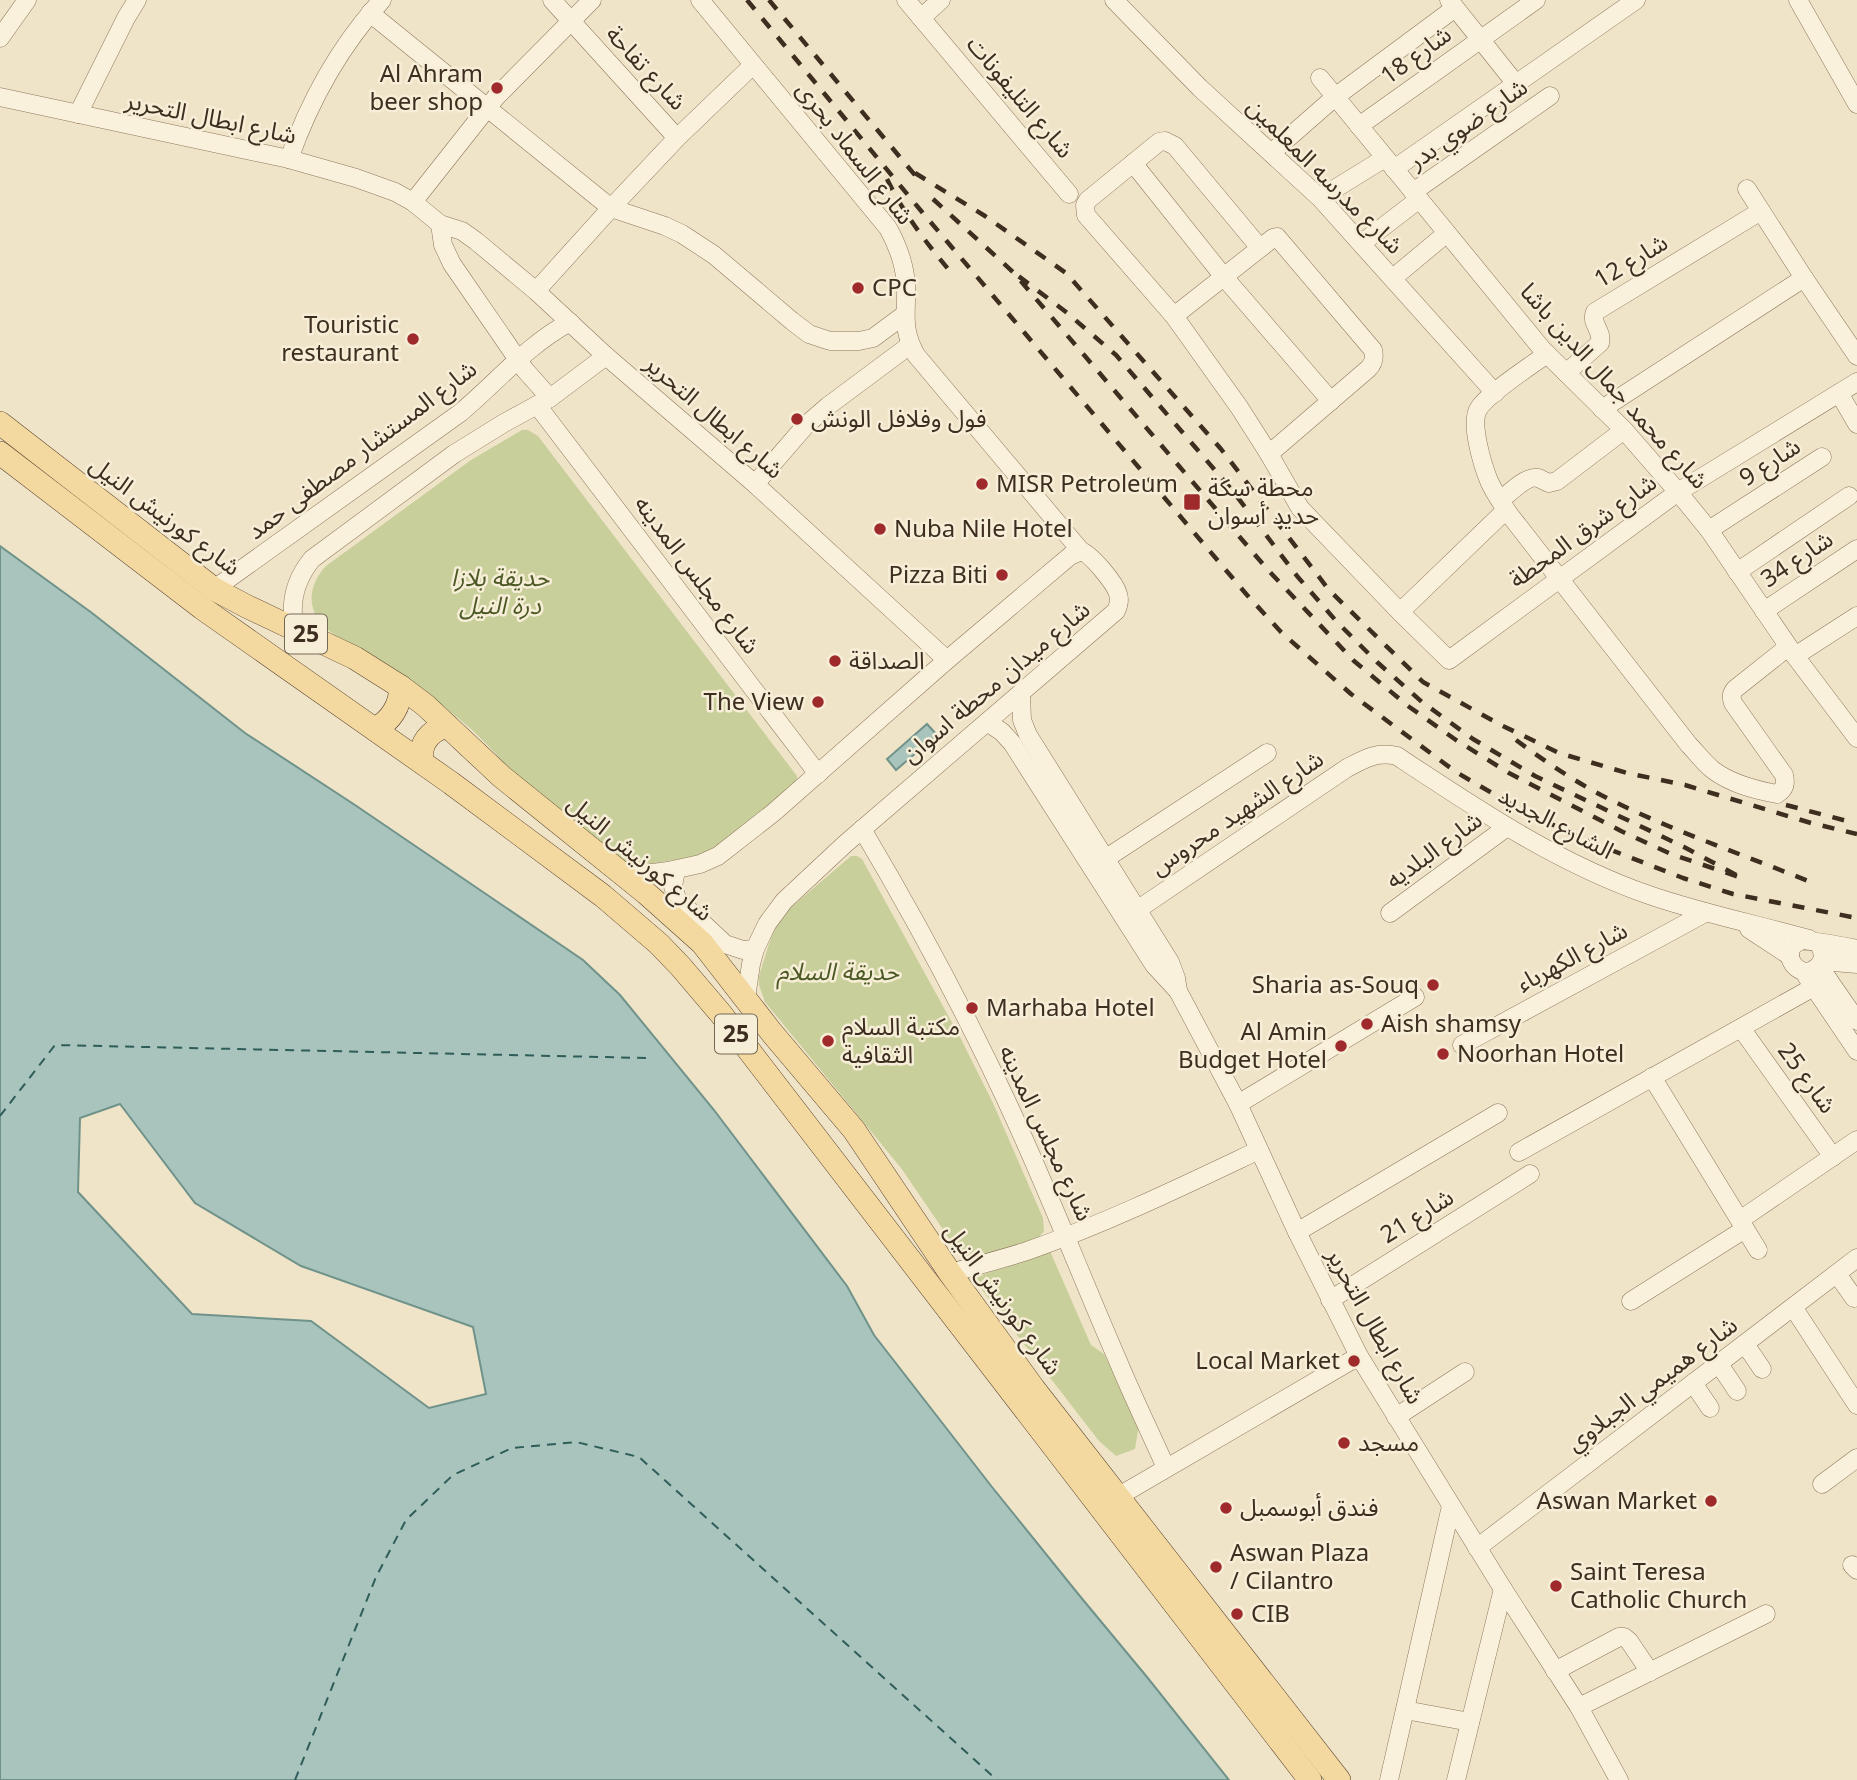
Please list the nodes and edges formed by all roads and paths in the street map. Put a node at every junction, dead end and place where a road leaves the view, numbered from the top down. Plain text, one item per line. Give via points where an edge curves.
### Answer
1 (27, 0) edge
2 (552, 0) edge
3 (592, 0) edge
4 (700, 0) edge
5 (906, 0) edge
6 (941, 0) edge
7 (1114, 0) edge
8 (1536, 0) edge
9 (1636, 0) edge
10 (1798, 0) edge
11 (132, 2) edge
12 (1452, 2) edge
13 (376, 6) edge
14 (921, 18) junction
15 (570, 22) junction
16 (0, 38) edge
17 (1480, 39) junction
18 (753, 65) junction
19 (1320, 78) dead end
20 (1516, 84) junction
21 (1550, 96) dead end
22 (0, 97) edge
23 (1335, 97) junction
24 (1857, 104) edge
25 (487, 108) junction
26 (78, 114) junction
27 (1359, 126) junction
28 (677, 138) junction
29 (1271, 153) junction
30 (289, 159) junction
31 (1132, 163) junction
32 (1390, 163) junction
33 (1747, 190) dead end
34 (1069, 194) dead end
35 (1416, 196) junction
36 (1320, 198) junction
37 (413, 202) junction
38 (611, 208) junction
39 (1761, 211) junction
40 (440, 225) junction
41 (1447, 233) junction
42 (1267, 243) junction
43 (1362, 243) junction
44 (1224, 277) junction
45 (1393, 278) junction
46 (1804, 278) junction
47 (536, 291) junction
48 (904, 315) junction
49 (1174, 316) junction
50 (570, 322) junction
51 (910, 345) junction
52 (1547, 354) junction
53 (606, 356) junction
54 (1857, 356) edge
55 (518, 359) junction
56 (1566, 373) junction
57 (1857, 382) edge
58 (1495, 393) junction
59 (1839, 393) junction
60 (1331, 401) junction
61 (544, 402) junction
62 (1602, 409) junction
63 (0, 423) edge
64 (1857, 424) edge
65 (1624, 430) junction
66 (0, 453) edge
67 (1269, 454) junction
68 (1822, 457) dead end
69 (755, 484) junction
70 (1678, 492) junction
71 (1849, 496) dead end
72 (1503, 505) junction
73 (1709, 530) junction
74 (1857, 549) edge
75 (1081, 551) junction
76 (1737, 572) junction
77 (1560, 579) junction
78 (214, 589) junction
79 (1764, 611) junction
80 (1401, 612) junction
81 (1857, 617) edge
82 (295, 629) junction
83 (1791, 652) junction
84 (947, 660) junction
85 (401, 687) junction
86 (1021, 693) junction
87 (1850, 714) edge
88 (987, 722) junction
89 (447, 726) junction
90 (375, 729) junction
91 (1857, 738) edge
92 (1267, 753) dead end
93 (1366, 758) joint
94 (422, 762) junction
95 (818, 774) junction
96 (1507, 827) junction
97 (862, 829) junction
98 (1105, 859) junction
99 (676, 870) junction
100 (621, 872) junction
101 (1137, 910) junction
102 (1390, 913) dead end
103 (1706, 913) junction
104 (1734, 921) junction
105 (1857, 948) edge
106 (755, 949) junction
107 (1790, 956) junction
108 (1816, 964) junction
109 (1857, 964) edge
110 (1178, 991) junction
111 (1415, 997) dead end
112 (746, 998) junction
113 (1857, 1021) edge
114 (1741, 1028) junction
115 (1462, 1045) dead end
116 (1857, 1051) edge
117 (1652, 1077) junction
118 (823, 1092) junction
119 (1238, 1104) junction
120 (1498, 1113) dead end
121 (816, 1136) junction
122 (1857, 1140) edge
123 (1259, 1150) junction
124 (1519, 1152) dead end
125 (1833, 1157) junction
126 (1530, 1174) dead end
127 (1742, 1225) junction
128 (1297, 1232) junction
129 (1067, 1236) junction
130 (1758, 1250) dead end
131 (1857, 1258) edge
132 (950, 1273) junction
133 (1837, 1274) junction
134 (1854, 1297) dead end
135 (1330, 1300) junction
136 (1631, 1301) dead end
137 (1793, 1307) junction
138 (1745, 1344) junction
139 (1359, 1356) junction
140 (1719, 1364) junction
141 (1762, 1369) dead end
142 (1465, 1373) dead end
143 (1693, 1383) junction
144 (1737, 1391) dead end
145 (1857, 1405) edge
146 (1710, 1408) dead end
147 (1396, 1417) junction
148 (1857, 1458) edge
149 (1167, 1468) junction
150 (1822, 1484) dead end
151 (1119, 1496) junction
152 (1451, 1506) junction
153 (1477, 1548) junction
154 (1503, 1589) junction
155 (1766, 1614) dead end
156 (1555, 1671) junction
157 (1650, 1672) junction
158 (1578, 1707) junction
159 (1405, 1710) junction
160 (1470, 1722) junction
161 (1310, 1780) edge
162 (1339, 1780) edge
163 (1389, 1780) edge
164 (1456, 1780) edge
165 (1619, 1780) edge

1 - 16 street
2 - 15 street, شارع تفاحة
3 - 15 street
4 - 18 street, شارع السماد بحرى
5 - 14 street, شارع التليفونات
6 - 14 street
7 - 29 street, شارع مدرسه المعلمين
8 - 17 street, شارع 18
9 - 20 street
10 - 24 street
11 - 26 street
12 - 17 street
12 - 23 street
13 - 25 street
13 - 30 street via 331,67
14 - 34 street, شارع التليفونات
15 - 25 street
15 - 28 street, شارع تفاحة
17 - 20 street
17 - 27 street, شارع 18
18 - 28 street
18 - 48 street, شارع السماد بحرى via 888,228 904,270
19 - 23 street, شارع محمد جمال الدين باشا
20 - 32 street
21 - 35 street, شارع ضوي بدر
22 - 26 street, شارع ابطال التحرير
23 - 27 street, شارع محمد جمال الدين باشا
23 - 29 street
25 - 37 street
25 - 38 street
26 - 30 street, شارع ابطال التحرير
27 - 32 street, شارع محمد جمال الدين باشا
28 - 38 street
29 - 36 street, شارع مدرسه المعلمين
30 - 37 street, شارع ابطال التحرير via 376,184
31 - 42 street via 1159,142 1175,146
31 - 44 street
31 - 49 street via 1088,200 1084,209
32 - 35 street, شارع محمد جمال الدين باشا
32 - 36 street
33 - 39 street
35 - 41 street, شارع محمد جمال الدين باشا
35 - 43 street, شارع ضوي بدر
36 - 43 street, شارع مدرسه المعلمين
37 - 40 street, شارع ابطال التحرير
38 - 47 street
38 - 48 street via 682,234 809,334 830,341 859,341 873,338
39 - 46 street
39 - 56 street, شارع 12 via 1595,312 1600,342
40 - 47 street, شارع ابطال التحرير via 470,236
40 - 55 street via 447,255
41 - 45 street
41 - 52 street, شارع محمد جمال الدين باشا
42 - 44 street
42 - 60 street via 1279,239 1373,350 1373,364
43 - 45 street, شارع مدرسه المعلمين
44 - 49 street
44 - 60 street
45 - 58 street, شارع مدرسه المعلمين
46 - 54 street
46 - 62 street
47 - 50 street, شارع ابطال التحرير
48 - 51 street, شارع السماد بحرى
49 - 67 street
50 - 53 street, شارع ابطال التحرير
50 - 55 street, شارع المستشار مصطفى حمد
51 - 69 street via 806,425
51 - 75 street, شارع السماد بحرى
52 - 56 street, شارع محمد جمال الدين باشا
52 - 58 street
53 - 61 street
53 - 69 street, شارع ابطال التحرير
55 - 61 street
55 - 78 street, شارع المستشار مصطفى حمد via 460,413
56 - 62 street, شارع محمد جمال الدين باشا
57 - 59 street, شارع شرق المحطة
58 - 72 street via 1476,411 1474,427 1489,482
59 - 64 street
59 - 70 street, شارع شرق المحطة
60 - 67 street
61 - 82 street via 454,454 312,559 294,595
61 - 95 street, شارع مجلس المدينه
62 - 65 street, شارع محمد جمال الدين باشا
63 - 78 main road, شارع كورنيش النيل / 25
65 - 70 street, شارع محمد جمال الدين باشا
65 - 72 street via 1557,481 1533,477 1525,481
66 - 90 main road, شارع كورنيش النيل / 25 via 202,608
67 - 80 street via 1307,518
68 - 73 street, شارع 9
69 - 84 street, شارع ابطال التحرير
70 - 73 street, شارع محمد جمال الدين باشا
70 - 77 street, شارع شرق المحطة
71 - 76 street
72 - 77 street
72 - 80 street
73 - 76 street, شارع محمد جمال الدين باشا
74 - 79 street, شارع 34
75 - 84 street, شارع ميدان محطة اسوان
75 - 86 street, شارع ميدان محطة اسوان via 1091,556 1117,590 1119,604 1111,616
76 - 79 street, شارع محمد جمال الدين باشا
77 - 80 street, شارع شرق المحطة via 1448,660
77 - 83 street via 1708,765 1728,779 1777,794 1786,783 1784,775 1733,703 1732,693
78 - 82 main road, شارع كورنيش النيل / 25
79 - 83 street, شارع محمد جمال الدين باشا
81 - 83 street
82 - 85 main road, شارع كورنيش النيل / 25
83 - 87 street, شارع محمد جمال الدين باشا
84 - 95 street, شارع ميدان محطة اسوان
85 - 89 main road, شارع كورنيش النيل / 25
85 - 90 main road via 394,712
86 - 88 street, شارع ميدان محطة اسوان
86 - 98 street, شارع ابطال التحرير via 1028,735
87 - 91 street, شارع محمد جمال الدين باشا
88 - 97 street, شارع ميدان محطة اسوان
88 - 110 street, شارع ابطال التحرير via 1012,743 1154,965
89 - 94 main road via 433,731 424,742
89 - 100 main road, شارع كورنيش النيل / 25 via 533,804
90 - 94 main road, شارع كورنيش النيل / 25
92 - 98 street
93 - 96 street, الشارع الجديد via 1396,756
93 - 101 street, شارع الشهيد محروس
94 - 121 main road, شارع كورنيش النيل / 25 via 603,896 659,944 708,998
95 - 99 street, شارع ميدان محطة اسوان via 718,856
96 - 102 street, شارع البلديه
96 - 103 street, الشارع الجديد via 1601,876
97 - 106 street, شارع ميدان محطة اسوان via 784,901
97 - 129 street, شارع مجلس المدينه via 972,1031
98 - 101 street, شارع ابطال التحرير
99 - 100 street, شارع ميدان محطة اسوان
99 - 106 street via 673,886 677,899 725,944
100 - 112 main road, شارع كورنيش النيل / 25 via 702,943
101 - 110 street, شارع ابطال التحرير via 1170,962
103 - 104 street, الشارع الجديد
103 - 115 street, شارع الكهرباء
104 - 107 street, الشارع الجديد
104 - 108 street, الشارع الجديد via 1765,927
105 - 108 street, الشارع الجديد
106 - 112 street, شارع ميدان محطة اسوان
107 - 108 street, الشارع الجديد via 1794,966
107 - 108 street via 1802,940
108 - 109 street, الشارع الجديد
108 - 113 street
108 - 114 street
108 - 116 street
110 - 119 street, شارع ابطال التحرير
111 - 119 street
112 - 118 main road, شارع كورنيش النيل / 25
114 - 117 street
114 - 125 street, شارع 25
117 - 124 street
117 - 127 street
118 - 121 main road via 823,1103 837,1132 827,1141
118 - 132 main road, شارع كورنيش النيل / 25 via 869,1149
119 - 123 street, شارع ابطال التحرير
120 - 128 street
121 - 161 main road, شارع كورنيش النيل / 25
122 - 125 street
123 - 128 street, شارع ابطال التحرير
123 - 129 street
125 - 127 street
126 - 135 street, شارع 21
127 - 130 street
127 - 136 street
128 - 135 street, شارع ابطال التحرير
129 - 132 street
129 - 149 street, شارع مجلس المدينه
131 - 133 street, شارع هميمي الجبلاوي
132 - 151 main road, شارع كورنيش النيل / 25
133 - 134 street
133 - 137 street, شارع هميمي الجبلاوي
135 - 139 street, شارع ابطال التحرير
137 - 138 street, شارع هميمي الجبلاوي
137 - 145 street
138 - 140 street, شارع هميمي الجبلاوي
138 - 141 street
139 - 147 street, شارع ابطال التحرير
139 - 149 street
140 - 143 street, شارع هميمي الجبلاوي
140 - 144 street
142 - 147 street
143 - 146 street
143 - 153 street, شارع هميمي الجبلاوي
147 - 152 street, شارع ابطال التحرير
148 - 150 street
149 - 151 street
151 - 162 main road, شارع كورنيش النيل / 25
152 - 153 street, شارع ابطال التحرير
152 - 159 street
153 - 154 street, شارع ابطال التحرير
154 - 156 street, شارع ابطال التحرير
154 - 160 street
155 - 157 street
156 - 157 street via 1619,1636 1629,1641
156 - 158 street, شارع ابطال التحرير
157 - 158 street
158 - 165 street, شارع ابطال التحرير
159 - 160 street
159 - 163 street
160 - 164 street

